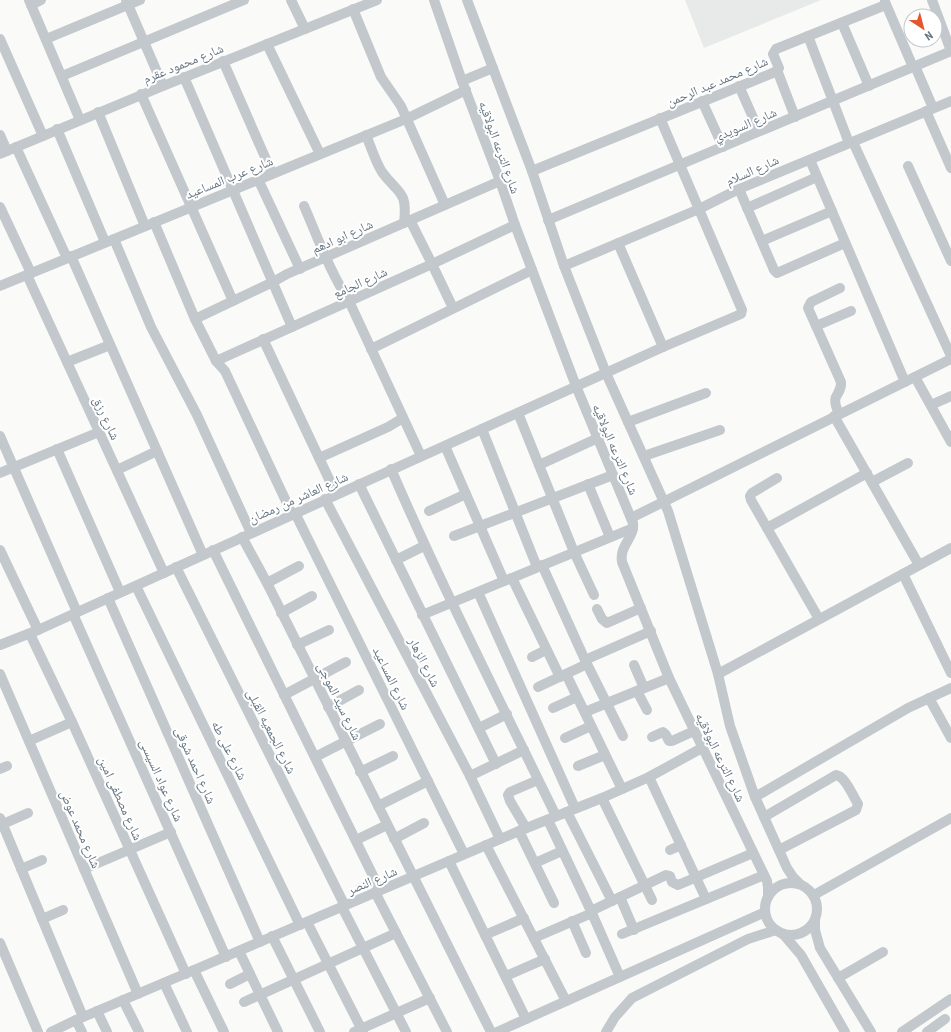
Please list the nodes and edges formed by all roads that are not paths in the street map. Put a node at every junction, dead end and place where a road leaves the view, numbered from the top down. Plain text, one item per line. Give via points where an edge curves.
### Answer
1 (41, 0) edge
2 (140, 0) edge
3 (244, 0) edge
4 (291, 0) edge
5 (377, 0) edge
6 (434, 0) edge
7 (467, 0) edge
8 (932, 0) edge
9 (885, 1) edge
10 (30, 2) edge
11 (127, 2) edge
12 (353, 9) junction
13 (842, 23) junction
14 (305, 29) junction
15 (808, 36) junction
16 (46, 39) junction
17 (144, 42) junction
18 (1, 44) edge
19 (267, 44) junction
20 (951, 52) edge
21 (223, 61) junction
22 (914, 67) junction
23 (493, 68) junction
24 (777, 70) junction
25 (62, 76) junction
26 (184, 77) junction
27 (464, 85) junction
28 (163, 86) junction
29 (739, 86) junction
30 (869, 86) junction
31 (141, 94) junction
32 (832, 101) junction
33 (951, 101) edge
34 (702, 102) junction
35 (930, 109) junction
36 (98, 112) junction
37 (795, 117) junction
38 (660, 118) junction
39 (406, 119) junction
40 (80, 120) junction
41 (57, 130) junction
42 (759, 131) junction
43 (0, 135) edge
44 (366, 135) junction
45 (43, 136) junction
46 (851, 142) junction
47 (723, 147) junction
48 (8, 151) edge
49 (320, 154) junction
50 (810, 160) junction
51 (680, 165) junction
52 (908, 166) dead end
53 (951, 168) edge
54 (532, 171) junction
55 (272, 174) junction
56 (817, 177) junction
57 (258, 179) junction
58 (500, 180) junction
59 (739, 189) junction
60 (233, 190) junction
61 (445, 205) junction
62 (304, 206) dead end
63 (0, 207) edge
64 (192, 207) junction
65 (747, 208) junction
66 (699, 209) junction
67 (832, 211) junction
68 (548, 220) junction
69 (407, 222) junction
70 (150, 224) junction
71 (515, 225) junction
72 (109, 241) junction
73 (762, 241) junction
74 (845, 243) junction
75 (618, 244) junction
76 (69, 257) junction
77 (326, 257) junction
78 (951, 262) edge
79 (432, 264) junction
80 (564, 266) junction
81 (300, 269) junction
82 (532, 270) junction
83 (29, 274) junction
84 (273, 282) junction
85 (0, 286) edge
86 (840, 288) dead end
87 (233, 301) junction
88 (349, 301) junction
89 (452, 308) junction
90 (851, 310) dead end
91 (195, 319) junction
92 (816, 326) junction
93 (292, 327) junction
94 (264, 339) junction
95 (110, 345) junction
96 (663, 347) junction
97 (371, 349) junction
98 (951, 358) edge
99 (216, 361) junction
100 (67, 362) junction
101 (606, 373) junction
102 (915, 377) junction
103 (905, 382) junction
104 (576, 386) junction
105 (706, 393) dead end
106 (951, 396) edge
107 (931, 406) junction
108 (518, 412) junction
109 (837, 415) junction
110 (403, 418) junction
111 (628, 422) junction
112 (482, 429) junction
113 (720, 430) dead end
114 (99, 432) junction
115 (0, 436) edge
116 (598, 438) junction
117 (951, 442) edge
118 (444, 446) junction
119 (57, 449) junction
120 (157, 451) junction
121 (421, 456) junction
122 (644, 456) junction
123 (319, 458) junction
124 (908, 463) dead end
125 (539, 465) junction
126 (14, 467) junction
127 (391, 469) junction
128 (117, 470) junction
129 (0, 473) edge
130 (867, 473) junction
131 (614, 475) junction
132 (777, 478) dead end
133 (872, 482) junction
134 (359, 484) junction
135 (588, 484) junction
136 (336, 494) junction
137 (466, 494) junction
138 (552, 498) junction
139 (326, 499) junction
140 (665, 503) junction
141 (429, 511) dead end
142 (516, 512) junction
143 (294, 513) junction
144 (632, 523) junction
145 (480, 526) junction
146 (767, 528) junction
147 (246, 535) junction
148 (454, 536) dead end
149 (610, 537) junction
150 (424, 546) junction
151 (951, 548) edge
152 (0, 550) edge
153 (213, 550) junction
154 (574, 552) junction
155 (203, 555) junction
156 (396, 560) junction
157 (919, 565) junction
158 (299, 566) dead end
159 (540, 566) junction
160 (176, 567) junction
161 (164, 573) junction
162 (902, 574) junction
163 (508, 579) junction
164 (267, 583) junction
165 (136, 586) junction
166 (120, 592) junction
167 (478, 592) junction
168 (594, 595) dead end
169 (312, 596) dead end
170 (108, 598) junction
171 (451, 603) junction
172 (641, 608) junction
173 (597, 609) dead end
174 (75, 613) junction
175 (281, 613) junction
176 (422, 615) junction
177 (819, 619) junction
178 (329, 630) dead end
179 (651, 631) junction
180 (34, 632) junction
181 (0, 645) edge
182 (297, 645) junction
183 (546, 650) junction
184 (532, 657) dead end
185 (346, 662) dead end
186 (586, 662) junction
187 (634, 665) dead end
188 (0, 674) edge
189 (718, 674) junction
190 (951, 674) edge
191 (563, 675) junction
192 (669, 678) junction
193 (314, 679) junction
194 (538, 687) dead end
195 (951, 688) edge
196 (359, 690) dead end
197 (641, 690) junction
198 (284, 695) junction
199 (577, 697) junction
200 (929, 698) junction
201 (606, 703) junction
202 (328, 707) junction
203 (553, 708) dead end
204 (646, 710) dead end
205 (585, 712) junction
206 (507, 714) junction
207 (72, 722) junction
208 (380, 724) dead end
209 (591, 726) junction
210 (479, 728) junction
211 (694, 731) junction
212 (623, 736) dead end
213 (652, 737) dead end
214 (565, 738) dead end
215 (951, 738) edge
216 (29, 741) junction
217 (345, 742) junction
218 (702, 748) junction
219 (524, 750) junction
220 (605, 755) junction
221 (393, 756) dead end
222 (315, 757) junction
223 (496, 764) junction
224 (578, 766) dead end
225 (360, 772) junction
226 (470, 776) junction
227 (650, 777) junction
228 (538, 780) junction
229 (428, 781) junction
230 (622, 789) junction
231 (755, 796) junction
232 (602, 798) junction
233 (378, 806) junction
234 (571, 810) junction
235 (28, 813) dead end
236 (764, 817) junction
237 (552, 818) junction
238 (951, 818) edge
239 (1, 821) edge
240 (424, 823) dead end
241 (387, 825) junction
242 (522, 829) junction
243 (171, 832) junction
244 (394, 839) junction
245 (500, 839) junction
246 (356, 840) junction
247 (486, 845) junction
248 (681, 845) junction
249 (130, 850) junction
250 (670, 850) dead end
251 (779, 850) junction
252 (562, 851) junction
253 (753, 853) junction
254 (464, 854) junction
255 (42, 860) dead end
256 (449, 861) junction
257 (535, 863) junction
258 (21, 869) junction
259 (84, 869) junction
260 (764, 875) junction
261 (413, 876) junction
262 (696, 877) junction
263 (800, 884) junction
264 (645, 885) junction
265 (378, 891) junction
266 (814, 895) junction
267 (768, 897) junction
268 (616, 899) junction
269 (706, 899) junction
270 (652, 900) dead end
271 (554, 902) dead end
272 (343, 906) junction
273 (62, 910) dead end
274 (591, 912) junction
275 (766, 912) junction
276 (524, 918) junction
277 (42, 919) junction
278 (815, 921) junction
279 (572, 922) junction
280 (304, 923) junction
281 (634, 930) junction
282 (780, 932) junction
283 (396, 933) junction
284 (622, 934) dead end
285 (485, 935) junction
286 (272, 936) junction
287 (534, 938) junction
288 (260, 942) junction
289 (0, 943) edge
290 (363, 948) junction
291 (239, 951) junction
292 (883, 952) dead end
293 (586, 953) dead end
294 (226, 956) junction
295 (545, 959) junction
296 (328, 963) junction
297 (190, 972) junction
298 (250, 974) junction
299 (506, 976) junction
300 (620, 977) junction
301 (838, 978) junction
302 (294, 979) junction
303 (164, 983) junction
304 (230, 984) dead end
305 (138, 994) junction
306 (260, 995) junction
307 (430, 998) junction
308 (951, 999) edge
309 (123, 1000) junction
310 (566, 1001) junction
311 (244, 1002) dead end
312 (97, 1012) junction
313 (397, 1013) junction
314 (79, 1018) junction
315 (526, 1019) junction
316 (945, 1019) dead end
317 (359, 1031) edge
318 (38, 1032) edge
319 (51, 1032) edge
320 (82, 1032) edge
321 (107, 1032) edge
322 (139, 1032) edge
323 (188, 1032) edge
324 (224, 1032) edge
325 (278, 1032) edge
326 (320, 1032) edge
327 (406, 1032) edge
328 (447, 1032) edge
329 (491, 1032) edge
330 (497, 1032) edge
331 (606, 1032) edge
332 (845, 1032) edge
333 (871, 1032) edge
334 (902, 1032) edge
335 (927, 1032) edge

1 - 10 street
2 - 11 street
3 - 17 street
4 - 14 street
5 - 12 street, شارع محمود عقرم
6 - 27 street, شارع الترعه البولاقيه
7 - 23 street, شارع الترعه البولاقيه
8 - 20 street
9 - 13 street, شارع محمد عبد الرحمن via 883,6
9 - 22 street
10 - 16 street
11 - 16 street
11 - 17 street
12 - 14 street, شارع محمود عقرم
12 - 39 street via 381,76 398,100
13 - 15 street, شارع محمد عبد الرحمن
13 - 30 street
14 - 19 street, شارع محمود عقرم
15 - 24 street, شارع محمد عبد الرحمن via 774,51
15 - 32 street
16 - 25 street
17 - 25 street
17 - 28 street
18 - 45 street
19 - 21 street, شارع محمود عقرم
19 - 49 street
20 - 22 street, شارع السويدي
21 - 26 street, شارع محمود عقرم
21 - 55 street
22 - 30 street, شارع السويدي
22 - 35 street
23 - 27 street, شارع عرب المساعيد
23 - 54 street, شارع الترعه البولاقيه
24 - 29 street, شارع محمد عبد الرحمن
24 - 37 street
25 - 40 street
26 - 28 street, شارع محمود عقرم
26 - 60 street
27 - 39 street, شارع عرب المساعيد
27 - 58 street, شارع الترعه البولاقيه
28 - 31 street, شارع محمود عقرم
29 - 34 street, شارع محمد عبد الرحمن
29 - 42 street
30 - 32 street, شارع السويدي
31 - 36 street, شارع محمود عقرم
31 - 64 street
32 - 37 street, شارع السويدي
32 - 46 street
33 - 35 street, شارع السلام
34 - 38 street, شارع محمد عبد الرحمن
34 - 47 street
35 - 46 street, شارع السلام
35 - 53 street
36 - 40 street, شارع محمود عقرم
36 - 70 street, شارع المساعيد
37 - 42 street, شارع السويدي
38 - 51 street
38 - 54 street, شارع محمد عبد الرحمن
39 - 44 street, شارع عرب المساعيد
39 - 61 street
40 - 41 street, شارع محمود عقرم
41 - 45 street, شارع محمود عقرم
41 - 72 street, شارع سيد الموجى
42 - 47 street, شارع السويدي
43 - 48 street
44 - 49 street, شارع عرب المساعيد
44 - 69 street via 383,172 401,193
45 - 48 street, شارع محمود عقرم
46 - 50 street, شارع السلام
46 - 98 street
47 - 51 street, شارع السويدي
48 - 76 street
49 - 55 street, شارع عرب المساعيد
50 - 56 street
50 - 59 street, شارع السلام
51 - 66 street
51 - 68 street, شارع السويدي
52 - 78 street
54 - 68 street, شارع الترعه البولاقيه
55 - 57 street, شارع عرب المساعيد
56 - 65 street
56 - 67 street
57 - 60 street, شارع عرب المساعيد
57 - 81 street
58 - 61 street, شارع ابو ادهم
58 - 71 street, شارع الترعه البولاقيه
59 - 65 street
59 - 66 street, شارع السلام
60 - 64 street, شارع عرب المساعيد
60 - 84 street
61 - 69 street, شارع ابو ادهم
62 - 77 street
63 - 83 street, شارع رزق
64 - 70 street, شارع عرب المساعيد
64 - 87 street
65 - 73 street
66 - 75 street, شارع السلام
66 - 96 street, شارع العاشر من رمضان via 742,313
67 - 73 street
67 - 74 street
68 - 80 street, شارع الترعه البولاقيه
69 - 77 street, شارع ابو ادهم
69 - 79 street
70 - 72 street, شارع عرب المساعيد
70 - 91 street, شارع المساعيد
71 - 79 street, شارع الجامع
71 - 82 street, شارع الترعه البولاقيه
72 - 76 street, شارع عرب المساعيد
72 - 147 street, شارع سيد الموجى via 197,415
73 - 74 street via 777,273
74 - 103 street
75 - 80 street, شارع السلام
75 - 96 street
76 - 83 street, شارع عرب المساعيد
76 - 95 street
77 - 81 street, شارع ابو ادهم
77 - 88 street
79 - 88 street, شارع الجامع
79 - 89 street
80 - 101 street, شارع الترعه البولاقيه
81 - 84 street, شارع ابو ادهم
82 - 89 street
82 - 104 street, شارع الترعه البولاقيه
83 - 85 street, شارع عرب المساعيد
83 - 100 street, شارع رزق
84 - 87 street, شارع ابو ادهم
84 - 93 street
86 - 92 street via 809,303 809,311
87 - 91 street, شارع ابو ادهم
88 - 93 street, شارع الجامع
88 - 97 street
89 - 97 street
90 - 92 street
91 - 99 street, شارع المساعيد
92 - 109 street via 841,382 835,401
93 - 94 street, شارع الجامع
94 - 99 street, شارع الجامع
94 - 123 street
95 - 100 street
95 - 120 street
96 - 101 street, شارع العاشر من رمضان
97 - 110 street
98 - 102 street
99 - 143 street, شارع المساعيد via 225,371
100 - 114 street, شارع رزق
101 - 104 street, شارع العاشر من رمضان
101 - 111 street, شارع الترعه البولاقيه
102 - 103 street
102 - 107 street
103 - 109 street
104 - 108 street, شارع العاشر من رمضان
104 - 116 street, شارع الترعه البولاقيه
105 - 111 street
106 - 107 street
107 - 117 street
108 - 112 street, شارع العاشر من رمضان
108 - 125 street
109 - 130 street
109 - 140 street
110 - 121 street
110 - 123 street
111 - 122 street, شارع الترعه البولاقيه
112 - 118 street, شارع العاشر من رمضان
112 - 142 street
113 - 122 street
114 - 119 street
114 - 128 street, شارع رزق
115 - 126 street, شارع عواد السيسى
116 - 125 street
116 - 131 street, شارع الترعه البولاقيه
118 - 121 street, شارع العاشر من رمضان
118 - 137 street
119 - 126 street
119 - 166 street
120 - 128 street
120 - 155 street
121 - 127 street, شارع العاشر من رمضان
122 - 140 street, شارع الترعه البولاقيه
123 - 136 street
124 - 133 street
125 - 138 street
126 - 129 street
126 - 174 street, شارع عواد السيسى
127 - 134 street, شارع العاشر من رمضان
127 - 150 street
128 - 161 street, شارع رزق
130 - 133 street
130 - 146 street
131 - 135 street
131 - 144 street, شارع الترعه البولاقيه
132 - 146 street via 755,490 750,496
133 - 157 street
134 - 136 street, شارع العاشر من رمضان
134 - 156 street
135 - 138 street
135 - 149 street
136 - 139 street, شارع العاشر من رمضان
137 - 141 street
137 - 145 street
138 - 142 street
138 - 154 street
139 - 143 street, شارع العاشر من رمضان
139 - 226 street, شارع الزهار
140 - 144 street
140 - 189 street, شارع الترعه البولاقيه
142 - 145 street
142 - 159 street
143 - 147 street, شارع العاشر من رمضان
143 - 229 street, شارع المساعيد
144 - 149 street
144 - 172 street, شارع الترعه البولاقيه via 632,534 621,556
145 - 148 street
145 - 163 street
146 - 177 street
147 - 153 street, شارع العاشر من رمضان
147 - 164 street, شارع سيد الموجى
149 - 154 street
150 - 156 street
150 - 171 street
151 - 157 street
152 - 180 street, شارع مصطفى امين
153 - 155 street, شارع العاشر من رمضان
153 - 198 street
154 - 159 street
154 - 168 street
155 - 160 street, شارع العاشر من رمضان
156 - 176 street
157 - 162 street
158 - 164 street
159 - 163 street
159 - 186 street
160 - 161 street, شارع العاشر من رمضان
160 - 272 street, شارع الجمعيه القبلى
161 - 165 street, شارع العاشر من رمضان
162 - 177 street
162 - 190 street
163 - 167 street
163 - 183 street
164 - 175 street, شارع سيد الموجى
165 - 166 street, شارع العاشر من رمضان
165 - 280 street, شارع على طه
166 - 170 street, شارع العاشر من رمضان
167 - 171 street
167 - 234 street
169 - 175 street
170 - 174 street, شارع العاشر من رمضان
170 - 288 street, شارع احمد شوقى
171 - 176 street
171 - 206 street
172 - 173 street via 607,623
172 - 179 street, شارع الترعه البولاقيه
174 - 180 street, شارع العاشر من رمضان
174 - 243 street, شارع عواد السيسى
175 - 182 street, شارع سيد الموجى
176 - 210 street
177 - 189 street
178 - 182 street
179 - 186 street
179 - 192 street, شارع الترعه البولاقيه
180 - 181 street, شارع العاشر من رمضان
180 - 207 street, شارع مصطفى امين
182 - 193 street, شارع سيد الموجى
183 - 184 street
183 - 191 street
185 - 193 street
186 - 191 street
186 - 201 street
187 - 197 street
188 - 216 street, شارع محمد عوض
189 - 231 street, شارع الترعه البولاقيه via 730,726
191 - 194 street
191 - 199 street
192 - 197 street
192 - 211 street, شارع الترعه البولاقيه
193 - 198 street
193 - 202 street, شارع سيد الموجى
195 - 200 street
196 - 202 street
197 - 201 street
197 - 204 street
198 - 222 street
199 - 203 street
199 - 205 street
200 - 215 street
200 - 231 street
201 - 205 street
201 - 212 street
202 - 217 street, شارع سيد الموجى
205 - 209 street
206 - 210 street
206 - 219 street
207 - 216 street
207 - 249 street, شارع مصطفى امين
208 - 217 street
209 - 214 street
209 - 220 street
210 - 223 street
211 - 213 street via 672,741 669,741 663,732
211 - 218 street, شارع الترعه البولاقيه
216 - 259 street, شارع محمد عوض
217 - 222 street
217 - 225 street, شارع سيد الموجى
218 - 227 street, شارع النصر
218 - 253 street, شارع الترعه البولاقيه
219 - 223 street
219 - 228 street
220 - 224 street
220 - 230 street
221 - 225 street
222 - 246 street
223 - 226 street
225 - 233 street, شارع سيد الموجى
226 - 245 street, شارع الزهار
227 - 230 street, شارع النصر
227 - 248 street
228 - 237 street
228 - 242 street via 508,795
229 - 233 street
229 - 254 street, شارع المساعيد
230 - 232 street, شارع النصر
231 - 236 street, شارع الترعه البولاقيه
232 - 234 street, شارع النصر
232 - 264 street
233 - 241 street, شارع سيد الموجى
234 - 237 street, شارع النصر
234 - 268 street
235 - 239 street
236 - 251 street, شارع الترعه البولاقيه
236 - 251 street via 836,775 843,778 858,804 856,810
237 - 242 street, شارع النصر
237 - 252 street
238 - 266 street
239 - 258 street
240 - 244 street
241 - 244 street, شارع سيد الموجى
241 - 246 street
242 - 245 street, شارع النصر
242 - 257 street
243 - 249 street
243 - 294 street, شارع عواد السيسى
244 - 261 street, شارع سيد الموجى
245 - 247 street, شارع النصر
246 - 265 street
247 - 254 street, شارع النصر
247 - 276 street
248 - 250 street
248 - 262 street
249 - 259 street
249 - 297 street, شارع مصطفى امين
251 - 263 street, شارع الترعه البولاقيه via 789,873
252 - 257 street
252 - 274 street
253 - 260 street, شارع الترعه البولاقيه
253 - 262 street
254 - 256 street, شارع النصر
255 - 258 street
256 - 261 street, شارع النصر
256 - 285 street
257 - 271 street
258 - 277 street
259 - 305 street, شارع محمد عوض
260 - 267 street, شارع الترعه البولاقيه
260 - 269 street
261 - 265 street, شارع النصر
261 - 329 street, شارع سيد الموجى
262 - 264 street via 678,885 674,884 668,875
262 - 269 street
263 - 266 street
263 - 267 street via 782,885
264 - 268 street
264 - 270 street
265 - 272 street, شارع النصر
265 - 283 street
266 - 278 street via 818,908
267 - 275 street
268 - 274 street
268 - 281 street
269 - 281 street
272 - 280 street, شارع النصر
272 - 290 street, شارع الجمعيه القبلى
273 - 277 street
274 - 279 street
274 - 300 street
275 - 282 street via 771,925
275 - 300 street
276 - 285 street
276 - 287 street
277 - 314 street
278 - 282 street via 801,933 792,935
278 - 301 street via 820,948
279 - 287 street
279 - 293 street
280 - 286 street, شارع النصر
280 - 296 street, شارع على طه
281 - 284 street
282 - 331 street via 748,939 632,998
282 - 332 street via 801,955
283 - 290 street
283 - 307 street
285 - 299 street
286 - 288 street, شارع النصر
286 - 302 street
287 - 295 street
288 - 291 street, شارع النصر
289 - 318 street
290 - 296 street
290 - 313 street, شارع الجمعيه القبلى
291 - 294 street, شارع النصر
291 - 298 street
292 - 301 street
294 - 297 street, شارع النصر
295 - 299 street
295 - 310 street
296 - 302 street
296 - 317 street, شارع على طه
297 - 303 street, شارع النصر
297 - 324 street, شارع مصطفى امين
298 - 304 street
298 - 306 street
299 - 315 street
300 - 310 street
301 - 333 street
302 - 306 street
302 - 326 street
303 - 305 street, شارع النصر
303 - 323 street
305 - 309 street, شارع النصر
306 - 311 street
306 - 325 street
307 - 313 street
307 - 328 street
308 - 334 street
309 - 312 street, شارع النصر
309 - 322 street
310 - 315 street
312 - 314 street, شارع النصر
312 - 321 street
313 - 317 street
313 - 327 street, شارع الجمعيه القبلى
314 - 319 street, شارع النصر
314 - 320 street
315 - 330 street
316 - 335 street

